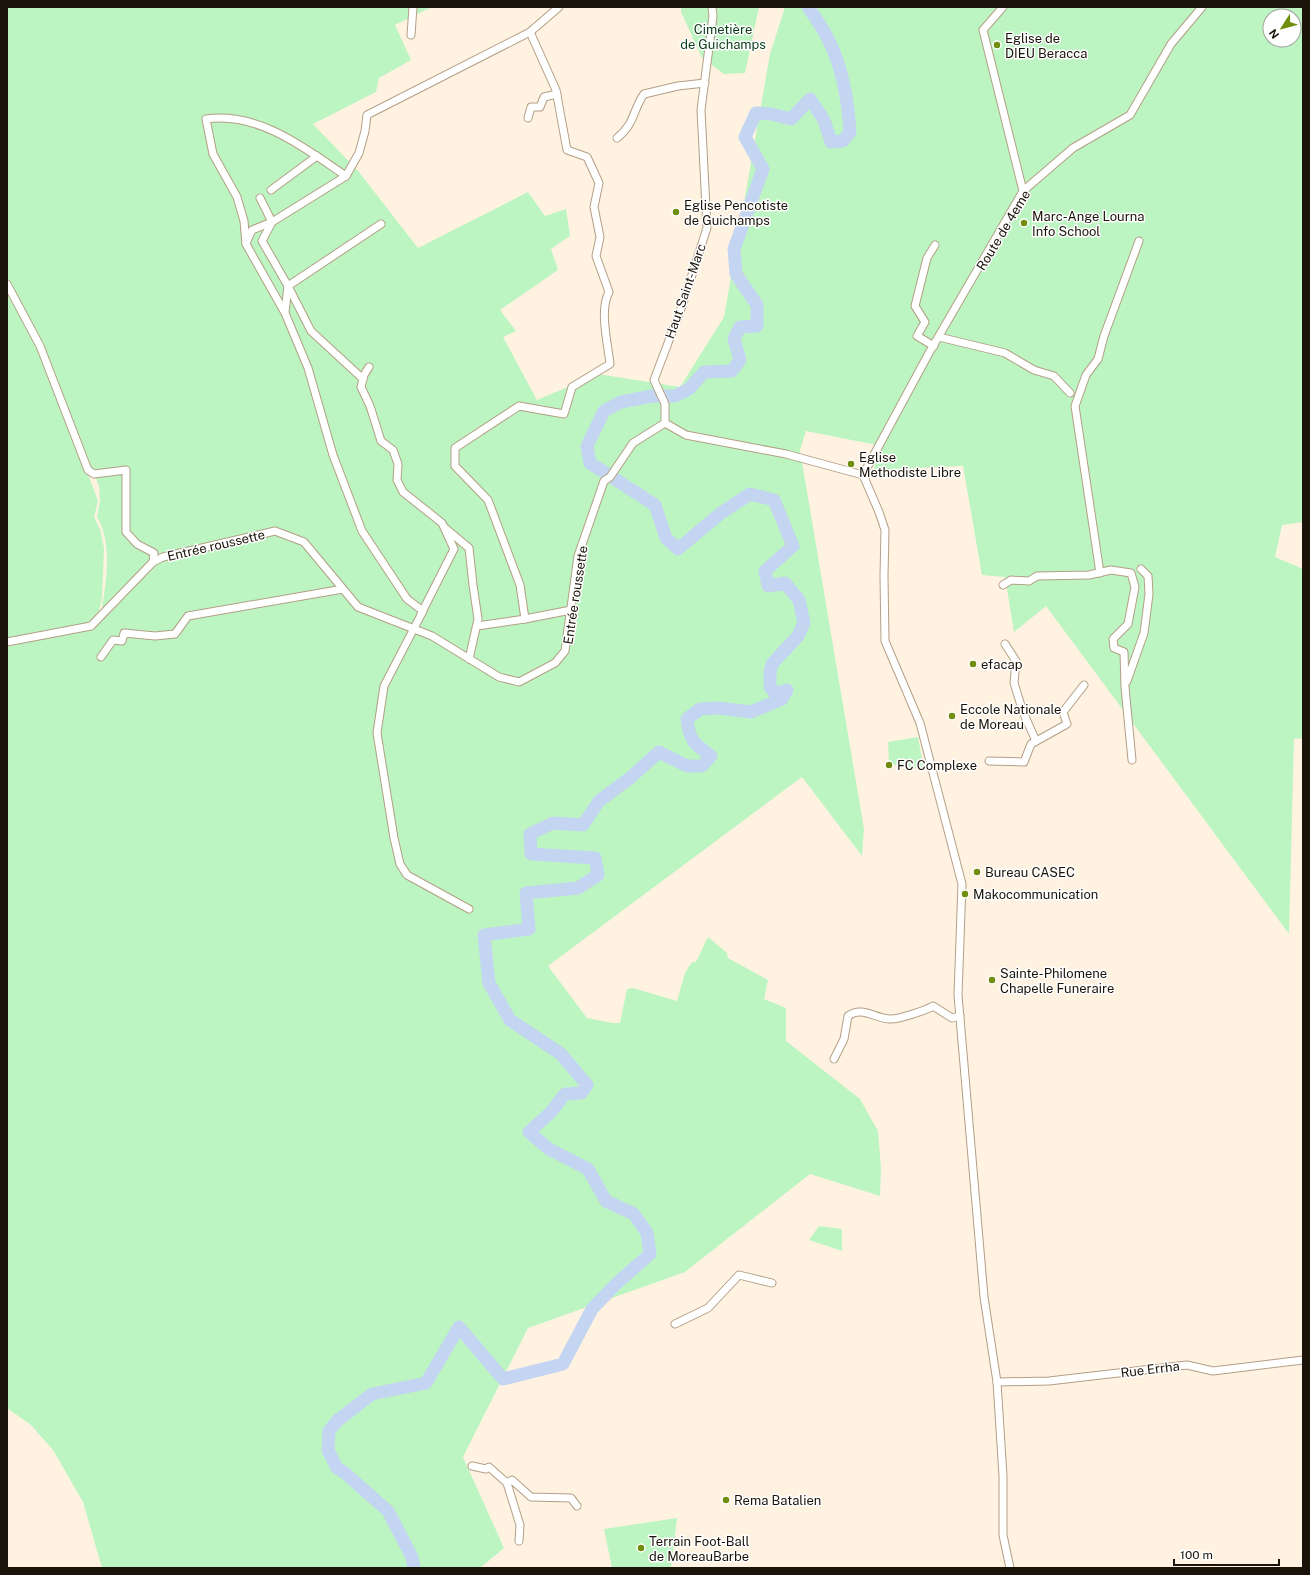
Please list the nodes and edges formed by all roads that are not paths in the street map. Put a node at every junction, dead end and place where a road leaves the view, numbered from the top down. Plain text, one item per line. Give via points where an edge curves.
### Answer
1 (413, 7) edge
2 (559, 7) edge
3 (712, 7) edge
4 (1003, 7) edge
5 (1202, 7) edge
6 (530, 32) junction
7 (411, 35) dead end
8 (705, 83) junction
9 (557, 94) junction
10 (528, 118) dead end
11 (617, 138) dead end
12 (317, 156) junction
13 (346, 176) junction
14 (271, 190) dead end
15 (1023, 191) junction
16 (260, 198) dead end
17 (272, 222) junction
18 (381, 224) dead end
19 (1138, 240) dead end
20 (246, 244) junction
21 (935, 245) dead end
22 (7, 284) edge
23 (288, 286) junction
24 (285, 313) junction
25 (939, 337) junction
26 (934, 346) junction
27 (369, 367) dead end
28 (363, 379) junction
29 (1070, 394) dead end
30 (665, 423) junction
31 (863, 475) junction
32 (443, 526) junction
33 (153, 562) junction
34 (1142, 569) dead end
35 (1100, 572) junction
36 (1003, 585) dead end
37 (343, 589) junction
38 (571, 610) junction
39 (422, 614) junction
40 (525, 619) junction
41 (477, 626) junction
42 (413, 630) junction
43 (7, 642) edge
44 (1005, 644) dead end
45 (101, 657) dead end
46 (469, 659) junction
47 (1084, 685) dead end
48 (1125, 687) junction
49 (1036, 741) junction
50 (1132, 760) dead end
51 (989, 761) dead end
52 (469, 909) dead end
53 (960, 1016) junction
54 (834, 1059) dead end
55 (772, 1283) dead end
56 (674, 1324) dead end
57 (1303, 1360) edge
58 (996, 1382) junction
59 (472, 1466) dead end
60 (507, 1484) junction
61 (577, 1506) dead end
62 (519, 1541) dead end
63 (1010, 1568) edge

1 - 7 street
2 - 6 street
3 - 8 street, Haut Saint-Marc
4 - 15 street via 983,30
5 - 15 street, Route de 4eme via 1171,44 1130,115 1073,148
6 - 9 street
6 - 13 street via 367,115 359,153
8 - 11 street via 644,94 631,123
8 - 30 street, Haut Saint-Marc via 701,110 707,228 682,306 654,380 665,404
9 - 10 street via 544,97 540,107 531,107
9 - 40 street via 567,150 587,157 599,183 594,207 600,237 596,256 609,292 605,300 605,326 610,364 572,387 564,413 518,406 455,448 455,466 488,500 520,585
12 - 13 street
12 - 14 street
12 - 20 street via 296,142 251,123 218,118 206,119 213,154 236,197 244,221
13 - 17 street
15 - 25 street, Route de 4eme
16 - 17 street
17 - 20 street via 252,230
17 - 23 street via 262,241
18 - 23 street
19 - 35 street via 1098,359 1086,375 1076,406
20 - 24 street
21 - 26 street via 927,258 915,306 925,322 917,336
22 - 33 street via 40,346 88,470 94,474 126,470 126,532 136,544 154,553
23 - 24 street
23 - 28 street via 311,331
24 - 39 street via 308,368 333,456 362,530 407,599 423,611
25 - 26 street, Route de 4eme
25 - 29 street via 1005,353 1034,370 1054,376
26 - 31 street, Route de 4eme
27 - 28 street
28 - 32 street via 361,387 381,442 393,450 398,464 397,480 402,492
30 - 31 street via 686,435 786,454
30 - 38 street, Entrée roussette via 633,443 610,477 604,481 578,556
31 - 53 street via 880,512 885,530 885,641 920,723 962,884 958,995
32 - 39 street via 454,549
32 - 41 street via 469,548
33 - 37 street, Entrée roussette via 163,556 276,531 304,542
33 - 43 street, Entrée roussette via 91,626
34 - 48 street via 1148,576 1149,594 1144,633
35 - 36 street via 1089,575 1037,576 1029,581 1011,580
35 - 48 street via 1111,570 1131,573 1135,587 1128,624 1113,640 1114,648 1124,652
37 - 42 street, Entrée roussette via 358,607
37 - 45 street via 188,616 176,634 155,636 124,633 122,641 113,640
38 - 40 street
38 - 46 street, Entrée roussette via 565,651 555,663 519,682 499,677
39 - 42 street
40 - 41 street
41 - 46 street
42 - 46 street, Entrée roussette via 432,636
42 - 52 street via 384,686 377,733 394,838 400,864 408,875
44 - 49 street via 1016,661 1014,683
47 - 49 street via 1063,712 1067,724
48 - 50 street
49 - 51 street via 1031,744 1024,762
53 - 54 street via 952,1018 933,1006 890,1020 860,1011 854,1012 848,1016 844,1039
53 - 58 street via 984,1297
55 - 56 street via 739,1275 708,1308
57 - 58 street, Rue Errha via 1213,1371 1187,1365 1050,1381
58 - 63 street via 1003,1476 1003,1535
59 - 60 street via 486,1469 489,1467
60 - 61 street via 512,1480 531,1497 571,1498
60 - 62 street via 520,1525

